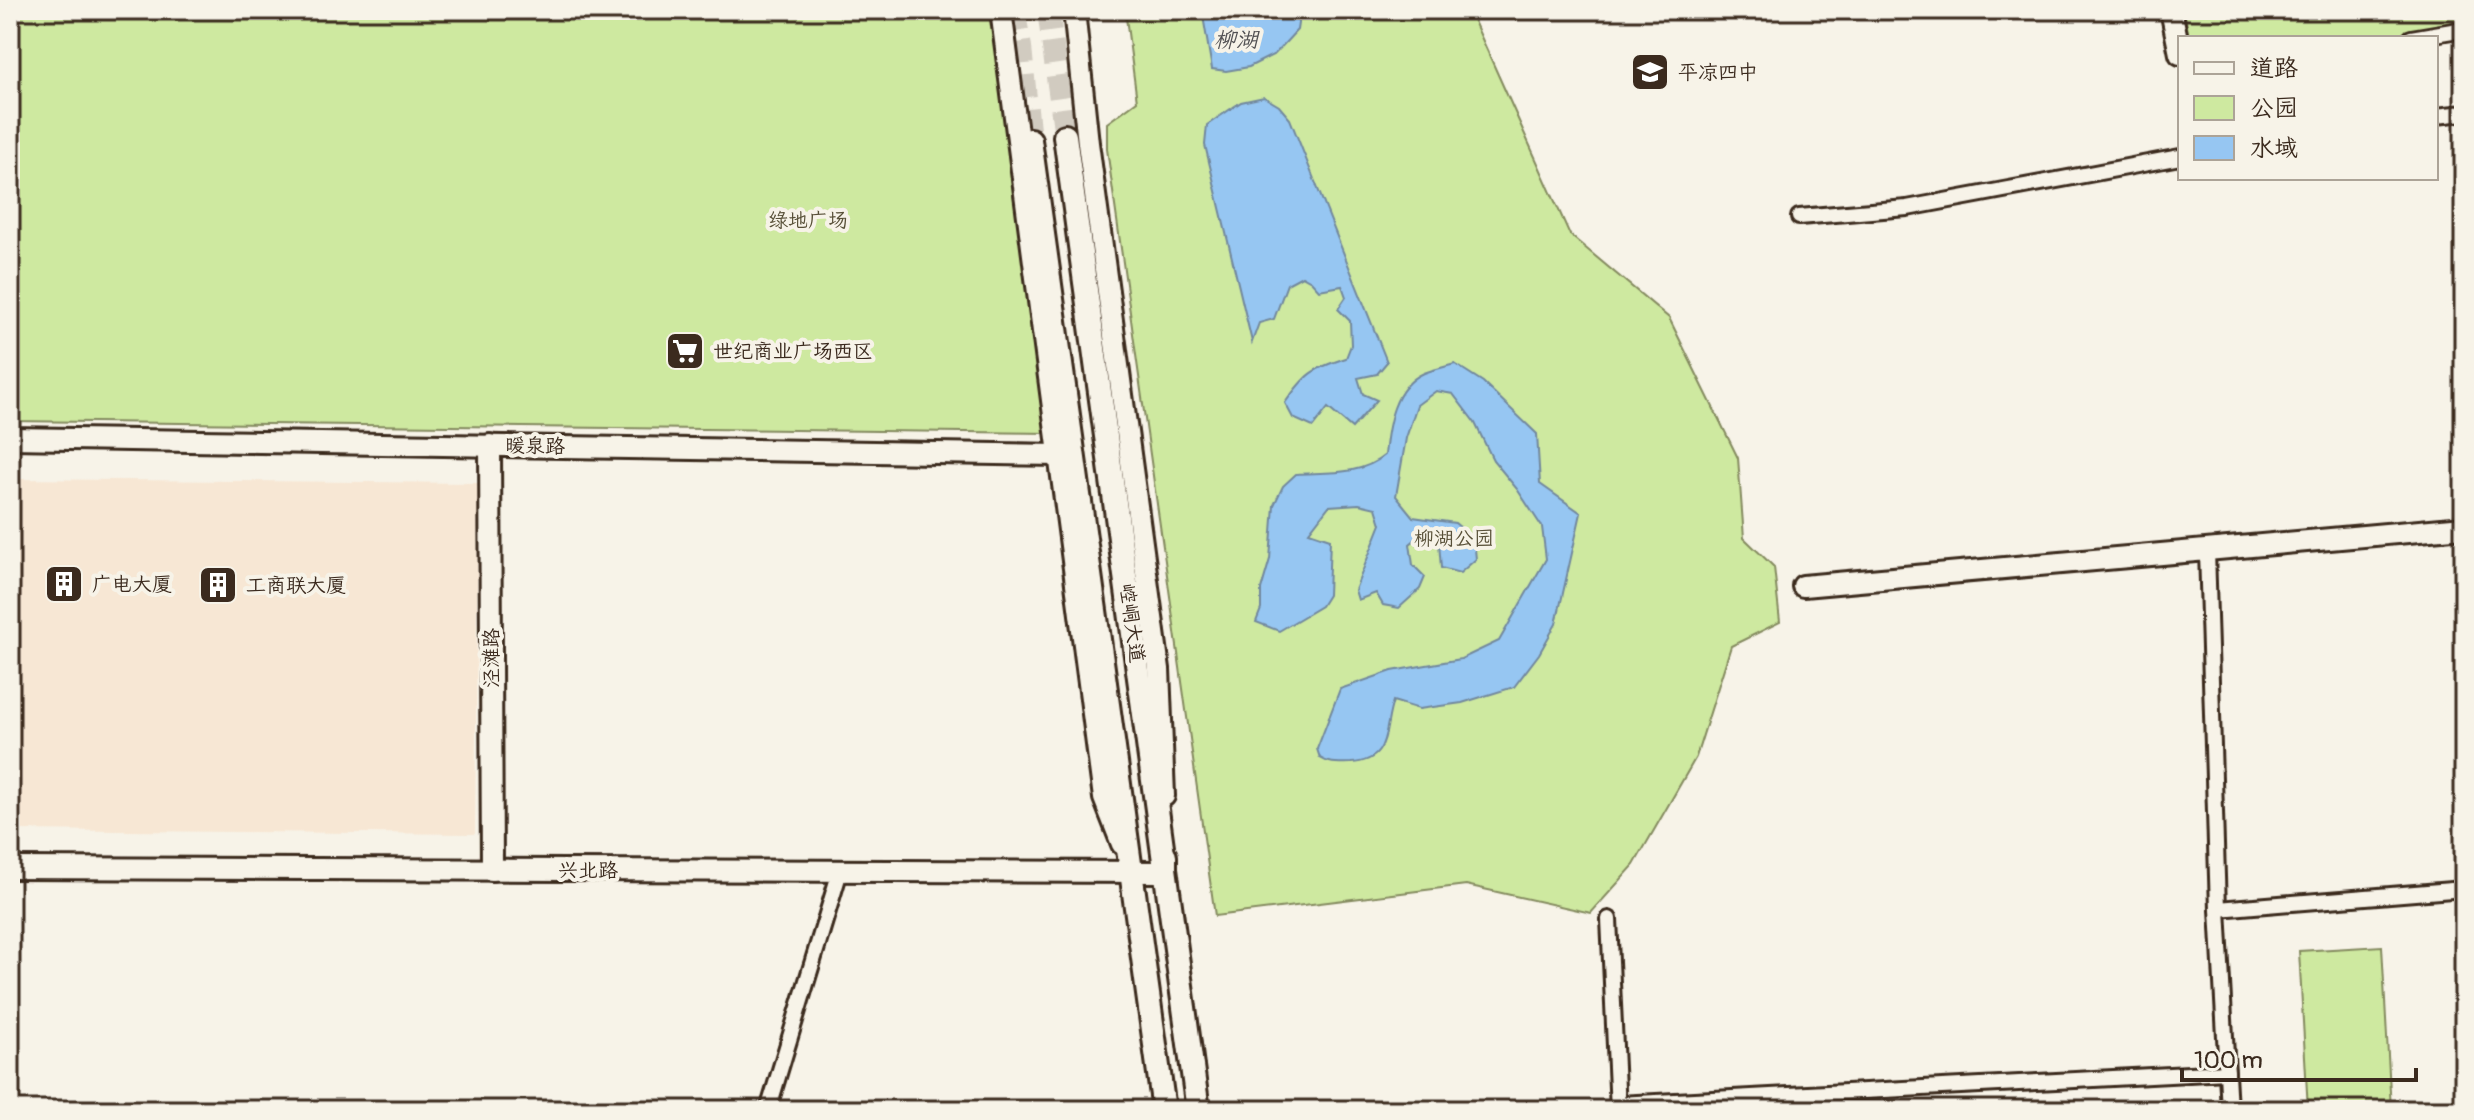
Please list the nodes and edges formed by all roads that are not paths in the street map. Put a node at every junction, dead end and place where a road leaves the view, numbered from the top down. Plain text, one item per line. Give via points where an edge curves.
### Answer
1 (1001, 10) edge
2 (1074, 10) edge
3 (2171, 10) edge
4 (2464, 29) edge
5 (2423, 36) edge
6 (2178, 44) edge
7 (2464, 113) edge
8 (2438, 116) edge
9 (1065, 136) tunnel mouth
10 (1030, 140) tunnel mouth
11 (2178, 157) edge
12 (1799, 217) dead end
13 (10, 438) edge
14 (490, 445) junction
15 (1061, 455) junction
16 (2464, 527) edge
17 (2207, 551) junction
18 (1803, 586) dead end
19 (10, 868) edge
20 (492, 870) junction
21 (840, 871) junction
22 (1132, 871) junction
23 (1166, 872) junction
24 (2464, 889) edge
25 (2218, 909) junction
26 (1609, 919) dead end
27 (2227, 1072) junction
28 (1618, 1107) edge
29 (768, 1110) edge
30 (1164, 1110) edge
31 (1198, 1110) edge
32 (2229, 1110) edge

1 - 15 street
2 - 23 street via 1159,669
3 - 6 street
4 - 5 street
7 - 8 street
9 - 23 main road, 崆峒大道
10 - 22 main road, 崆峒大道
11 - 12 street via 1907,208
13 - 14 street, 暖泉路
14 - 15 street, 暖泉路
14 - 20 street, 泾滩路
15 - 22 street via 1104,798
16 - 17 street
17 - 18 street
17 - 25 street
19 - 20 street, 兴北路
20 - 21 street, 兴北路
21 - 22 street, 兴北路
21 - 29 street
22 - 23 street, 兴北路
22 - 30 main road, 崆峒大道
23 - 31 main road, 崆峒大道
24 - 25 street
25 - 27 street
26 - 28 street
27 - 28 street
27 - 32 street

